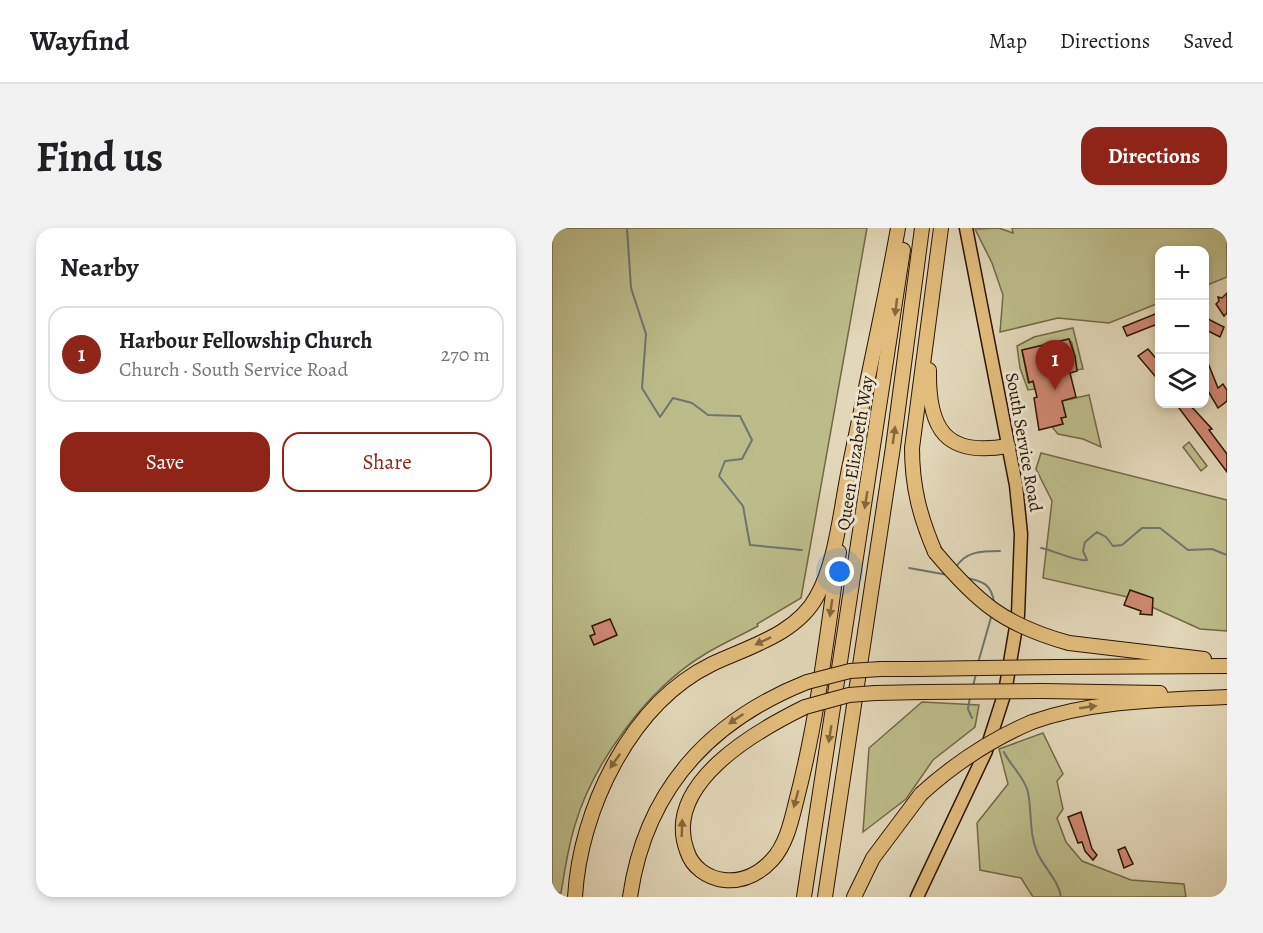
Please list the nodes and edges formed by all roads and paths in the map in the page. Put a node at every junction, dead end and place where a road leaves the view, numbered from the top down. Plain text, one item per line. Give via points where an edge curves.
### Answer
1 (898, 228) edge
2 (906, 228) edge
3 (922, 228) edge
4 (940, 228) edge
5 (966, 228) edge
6 (935, 278) junction
7 (1008, 446) junction
8 (849, 466) junction
9 (1227, 660) edge
10 (1227, 666) edge
11 (1227, 695) edge
12 (631, 892) edge
13 (805, 892) edge
14 (826, 892) edge
15 (856, 892) edge
16 (575, 897) edge
17 (917, 897) edge

1 - 8 highway
2 -> 13 highway, Queen Elizabeth Way
14 -> 3 highway, Queen Elizabeth Way
4 - 6 highway
5 - 7 main road, South Service Road
6 - 7 highway via 929,381 933,414 950,439 962,447 976,450
6 - 9 highway, bridge via 912,448 912,480 919,514 935,552 970,593 999,616 1037,634 1069,644
7 - 17 main road, South Service Road via 1021,534 1012,659 986,751
8 -> 11 highway, bridge via 814,721 788,831 773,860 752,876 735,881 704,874 689,858 682,838 682,819 689,801 715,766 738,745 805,707 849,695 875,693
8 -> 16 highway via 835,539 817,596 802,617 778,633 679,684 633,736 609,769 584,834
10 -> 12 highway, bridge via 881,669 850,671 807,682 731,722 686,765 648,826
15 -> 11 highway, bridge via 873,858 921,794 999,736 1079,708

